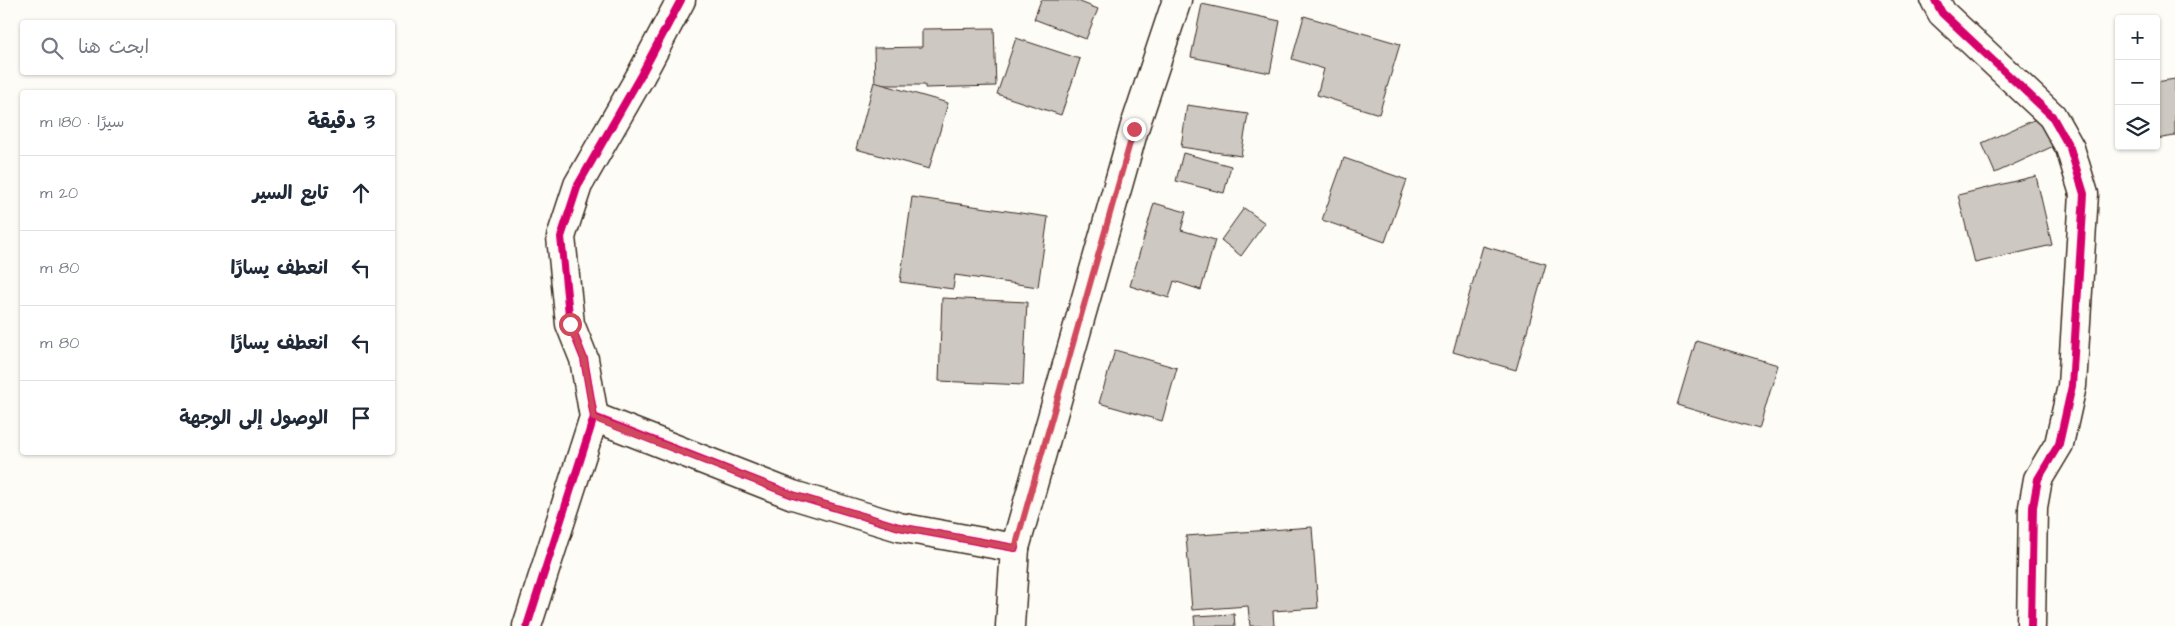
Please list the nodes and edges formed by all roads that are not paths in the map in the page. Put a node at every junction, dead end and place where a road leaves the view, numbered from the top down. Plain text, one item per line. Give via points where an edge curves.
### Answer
1 (681, 0) edge
2 (1177, 0) edge
3 (1935, 0) edge
4 (594, 418) junction
5 (1015, 548) junction
6 (527, 626) edge
7 (1010, 626) edge
8 (2031, 626) edge

1 - 4 street via 578,185 561,237 570,324 584,359
2 - 5 street via 1134,129
3 - 8 street via 1942,13 2052,116 2070,148 2084,194 2072,386 2059,444 2038,479 2033,507
4 - 5 street via 793,495 899,527
4 - 6 street
5 - 7 street

